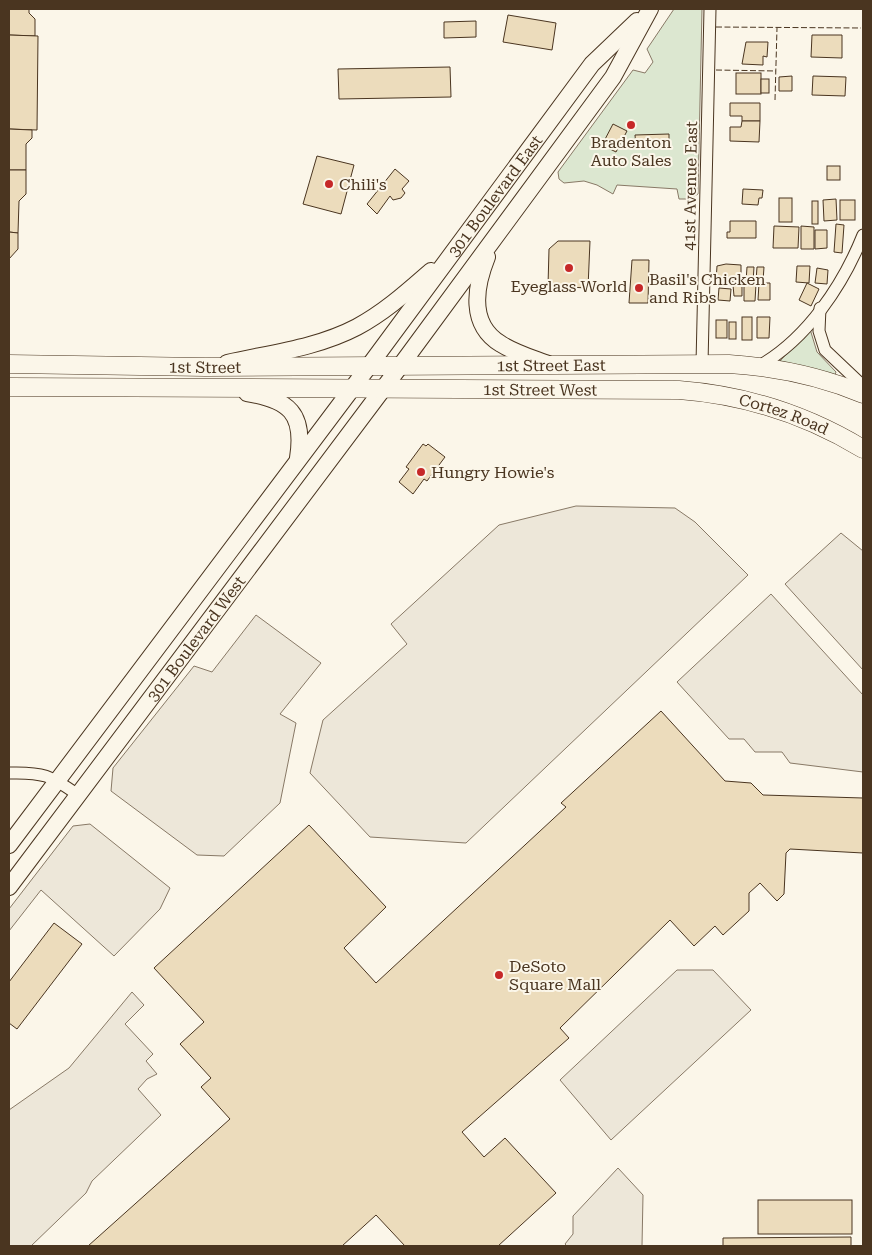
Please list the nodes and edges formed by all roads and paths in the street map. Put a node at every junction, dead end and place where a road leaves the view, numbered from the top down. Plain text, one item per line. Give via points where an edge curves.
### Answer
1 (710, 9) edge
2 (649, 10) edge
3 (498, 233) junction
4 (863, 235) edge
5 (452, 253) junction
6 (820, 308) junction
7 (9, 364) edge
8 (548, 364) junction
9 (702, 364) junction
10 (401, 365) junction
11 (369, 366) junction
12 (759, 366) junction
13 (205, 367) junction
14 (211, 386) junction
15 (863, 386) edge
16 (9, 387) edge
17 (353, 388) junction
18 (382, 389) junction
19 (700, 392) joint
20 (863, 394) edge
21 (863, 449) edge
22 (298, 458) junction
23 (9, 774) edge
24 (56, 780) junction
25 (78, 795) junction
26 (9, 845) edge
27 (9, 887) edge

1 - 9 street, 41st Avenue East
2 - 3 main road, 301 Boulevard East via 613,77
2 - 5 main road, 301 Boulevard East via 592,64
3 - 8 main road via 479,279 479,316 489,334 500,344
3 - 10 main road, 301 Boulevard East
4 - 6 street via 851,265
5 - 11 main road, 301 Boulevard East
5 - 13 main road via 388,307 357,327 307,346
6 - 12 street via 777,355
6 - 15 street via 819,331 825,350
7 - 13 main road, 1st Street
8 - 9 main road, 1st Street East
8 - 10 main road, 1st Street East
9 - 12 main road
10 - 11 main road, 1st Street
10 - 18 main road, 301 Boulevard East
11 - 13 main road, 1st Street
11 - 17 main road, 301 Boulevard East
12 - 20 main road via 804,374
14 - 16 main road, 1st Street
14 - 17 main road, 1st Street
14 - 22 main road via 267,396 285,405 300,427
17 - 18 main road, 1st Street
17 - 22 main road, 301 Boulevard West
18 - 19 main road, 1st Street West
18 - 25 main road, 301 Boulevard West
19 - 21 main road, Cortez Road via 742,399 790,413
22 - 24 main road, 301 Boulevard West
23 - 24 street via 40,773
24 - 25 street
24 - 26 main road, 301 Boulevard West
25 - 27 main road, 301 Boulevard West

